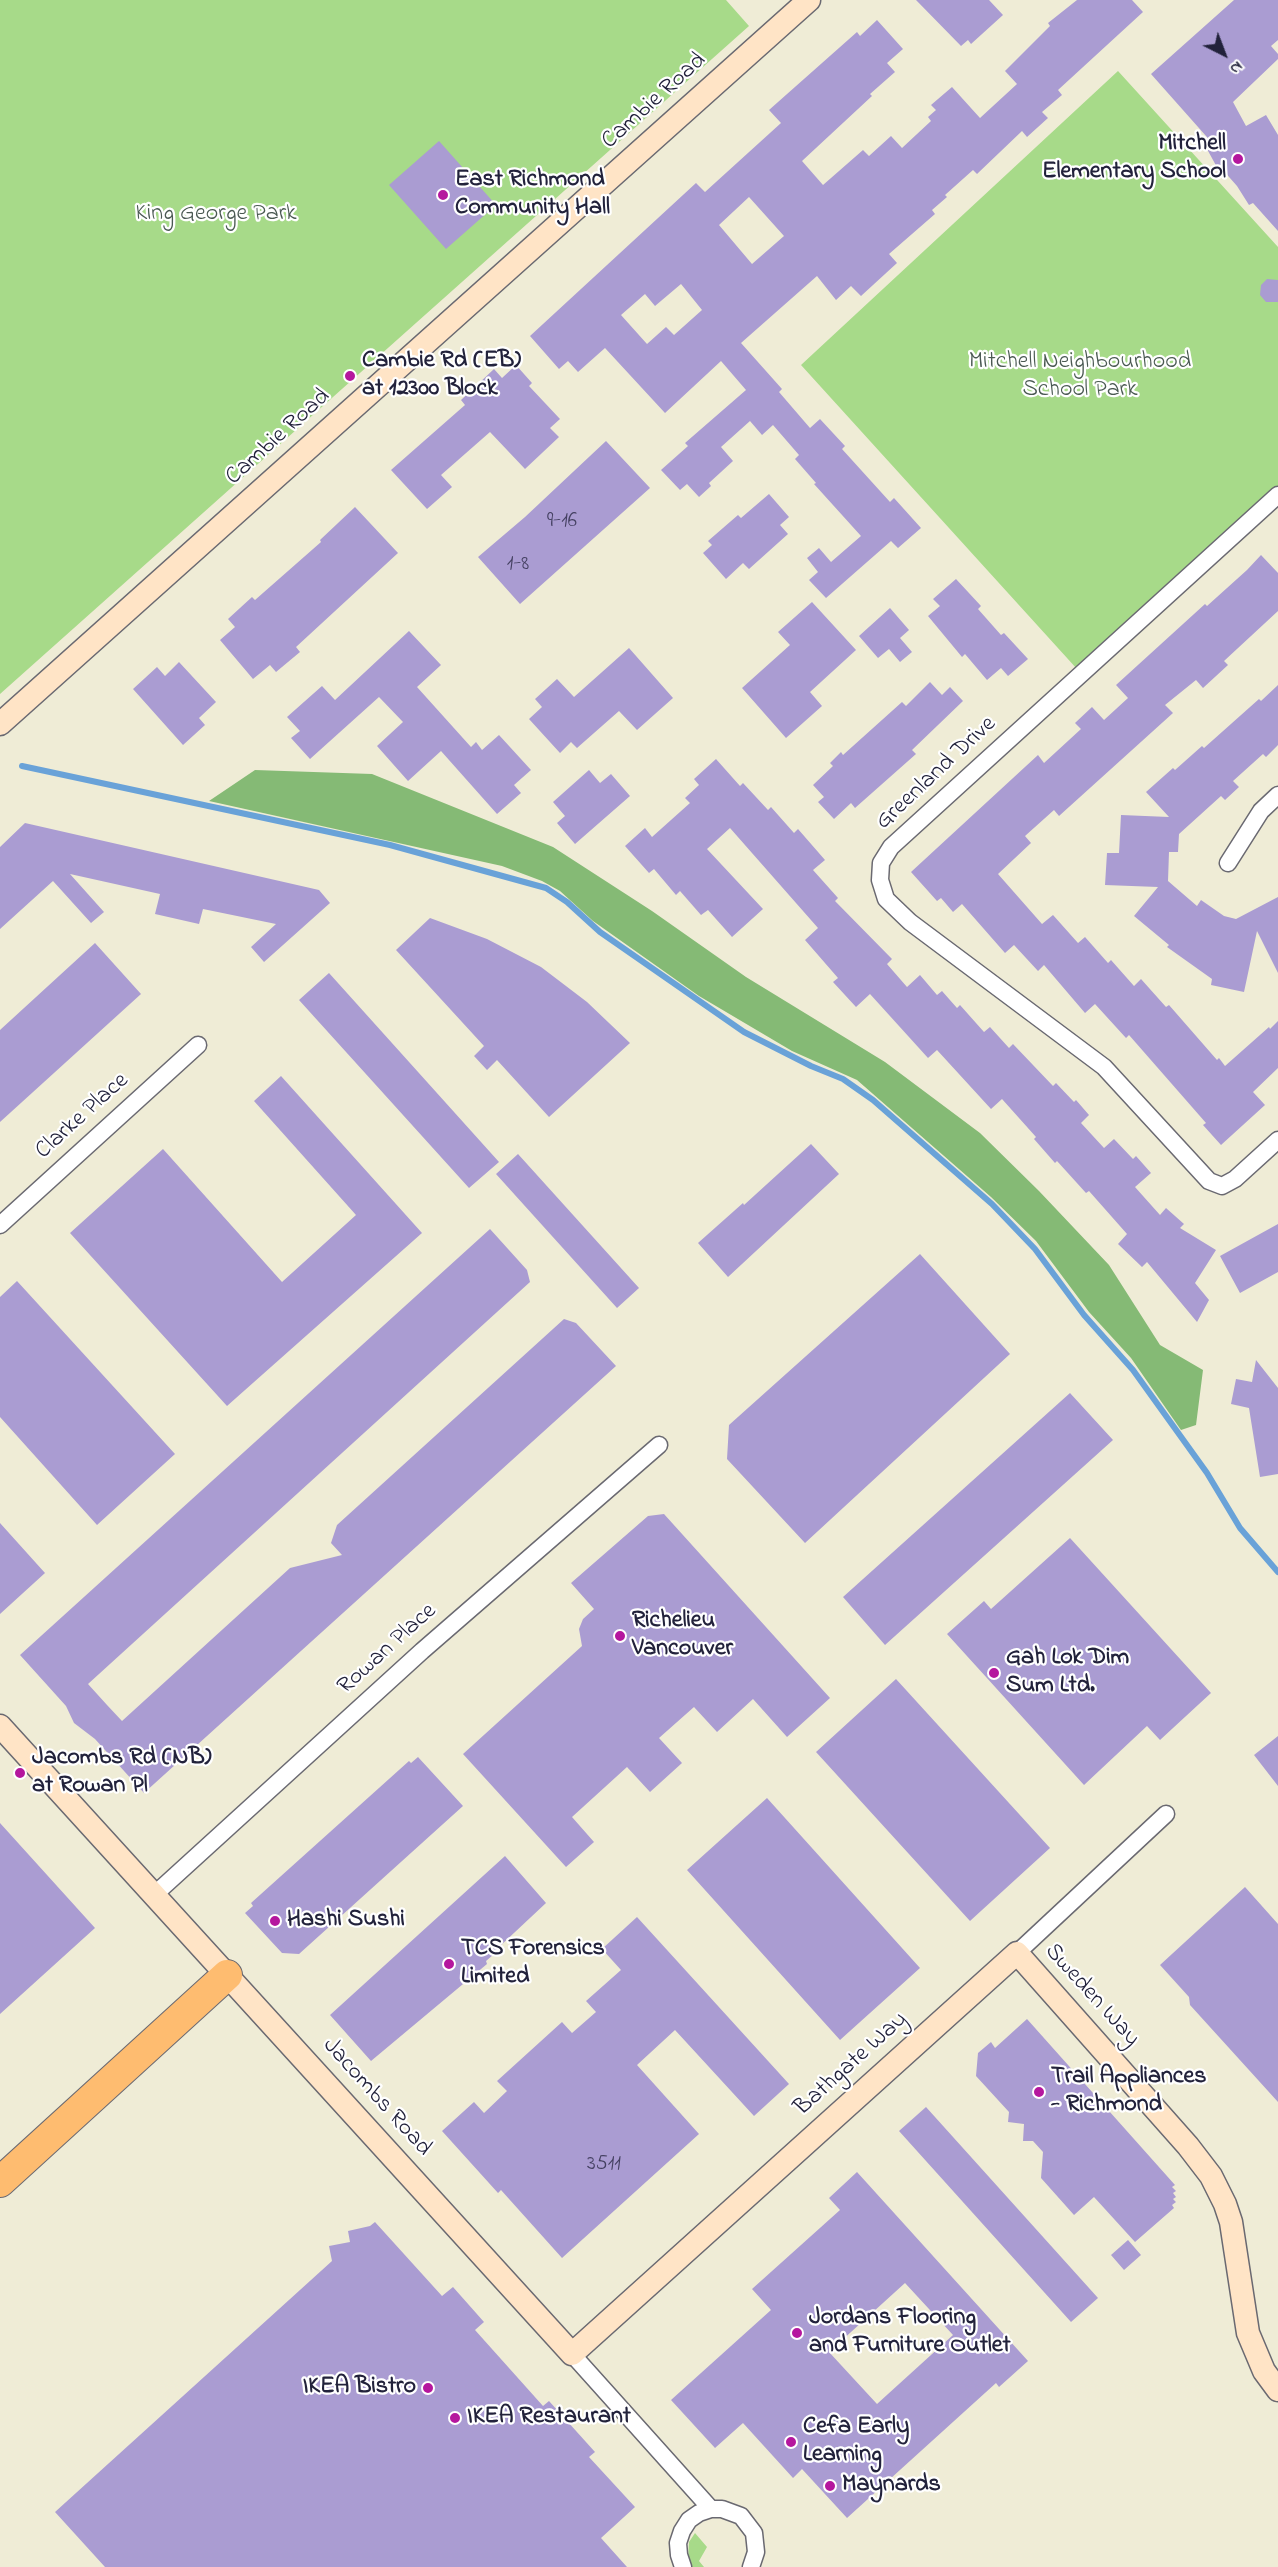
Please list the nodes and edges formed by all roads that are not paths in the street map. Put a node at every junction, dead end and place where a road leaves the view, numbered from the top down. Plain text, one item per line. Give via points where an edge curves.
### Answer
1 (809, 0) edge
2 (1278, 495) edge
3 (0, 724) edge
4 (1278, 795) edge
5 (1228, 863) dead end
6 (198, 1045) dead end
7 (1278, 1140) edge
8 (0, 1225) edge
9 (659, 1445) dead end
10 (0, 1726) edge
11 (1166, 1814) dead end
12 (154, 1895) junction
13 (1017, 1953) junction
14 (227, 1975) junction
15 (0, 2182) edge
16 (572, 2354) junction
17 (1278, 2390) edge
18 (711, 2509) junction
19 (683, 2567) edge
20 (751, 2567) edge

1 - 3 street, Cambie Road
2 - 7 street, Greenland Drive via 891,847 881,863 880,880 886,899 910,922 1104,1067 1209,1181 1222,1186 1235,1179
4 - 5 street via 1261,811
6 - 8 street, Clarke Place
9 - 12 street, Rowan Place via 422,1651
10 - 12 street, Jacombs Road
11 - 13 street, Bathgate Way
12 - 14 street, Jacombs Road
13 - 16 street, Bathgate Way
13 - 17 street, Sweden Way via 1211,2176 1231,2222 1248,2333 1264,2371
14 - 15 highway
14 - 16 street, Jacombs Road
16 - 18 street, Jacombs Road
18 - 19 street via 689,2520 682,2531 678,2542
18 - 20 street via 732,2511 749,2524 756,2543

